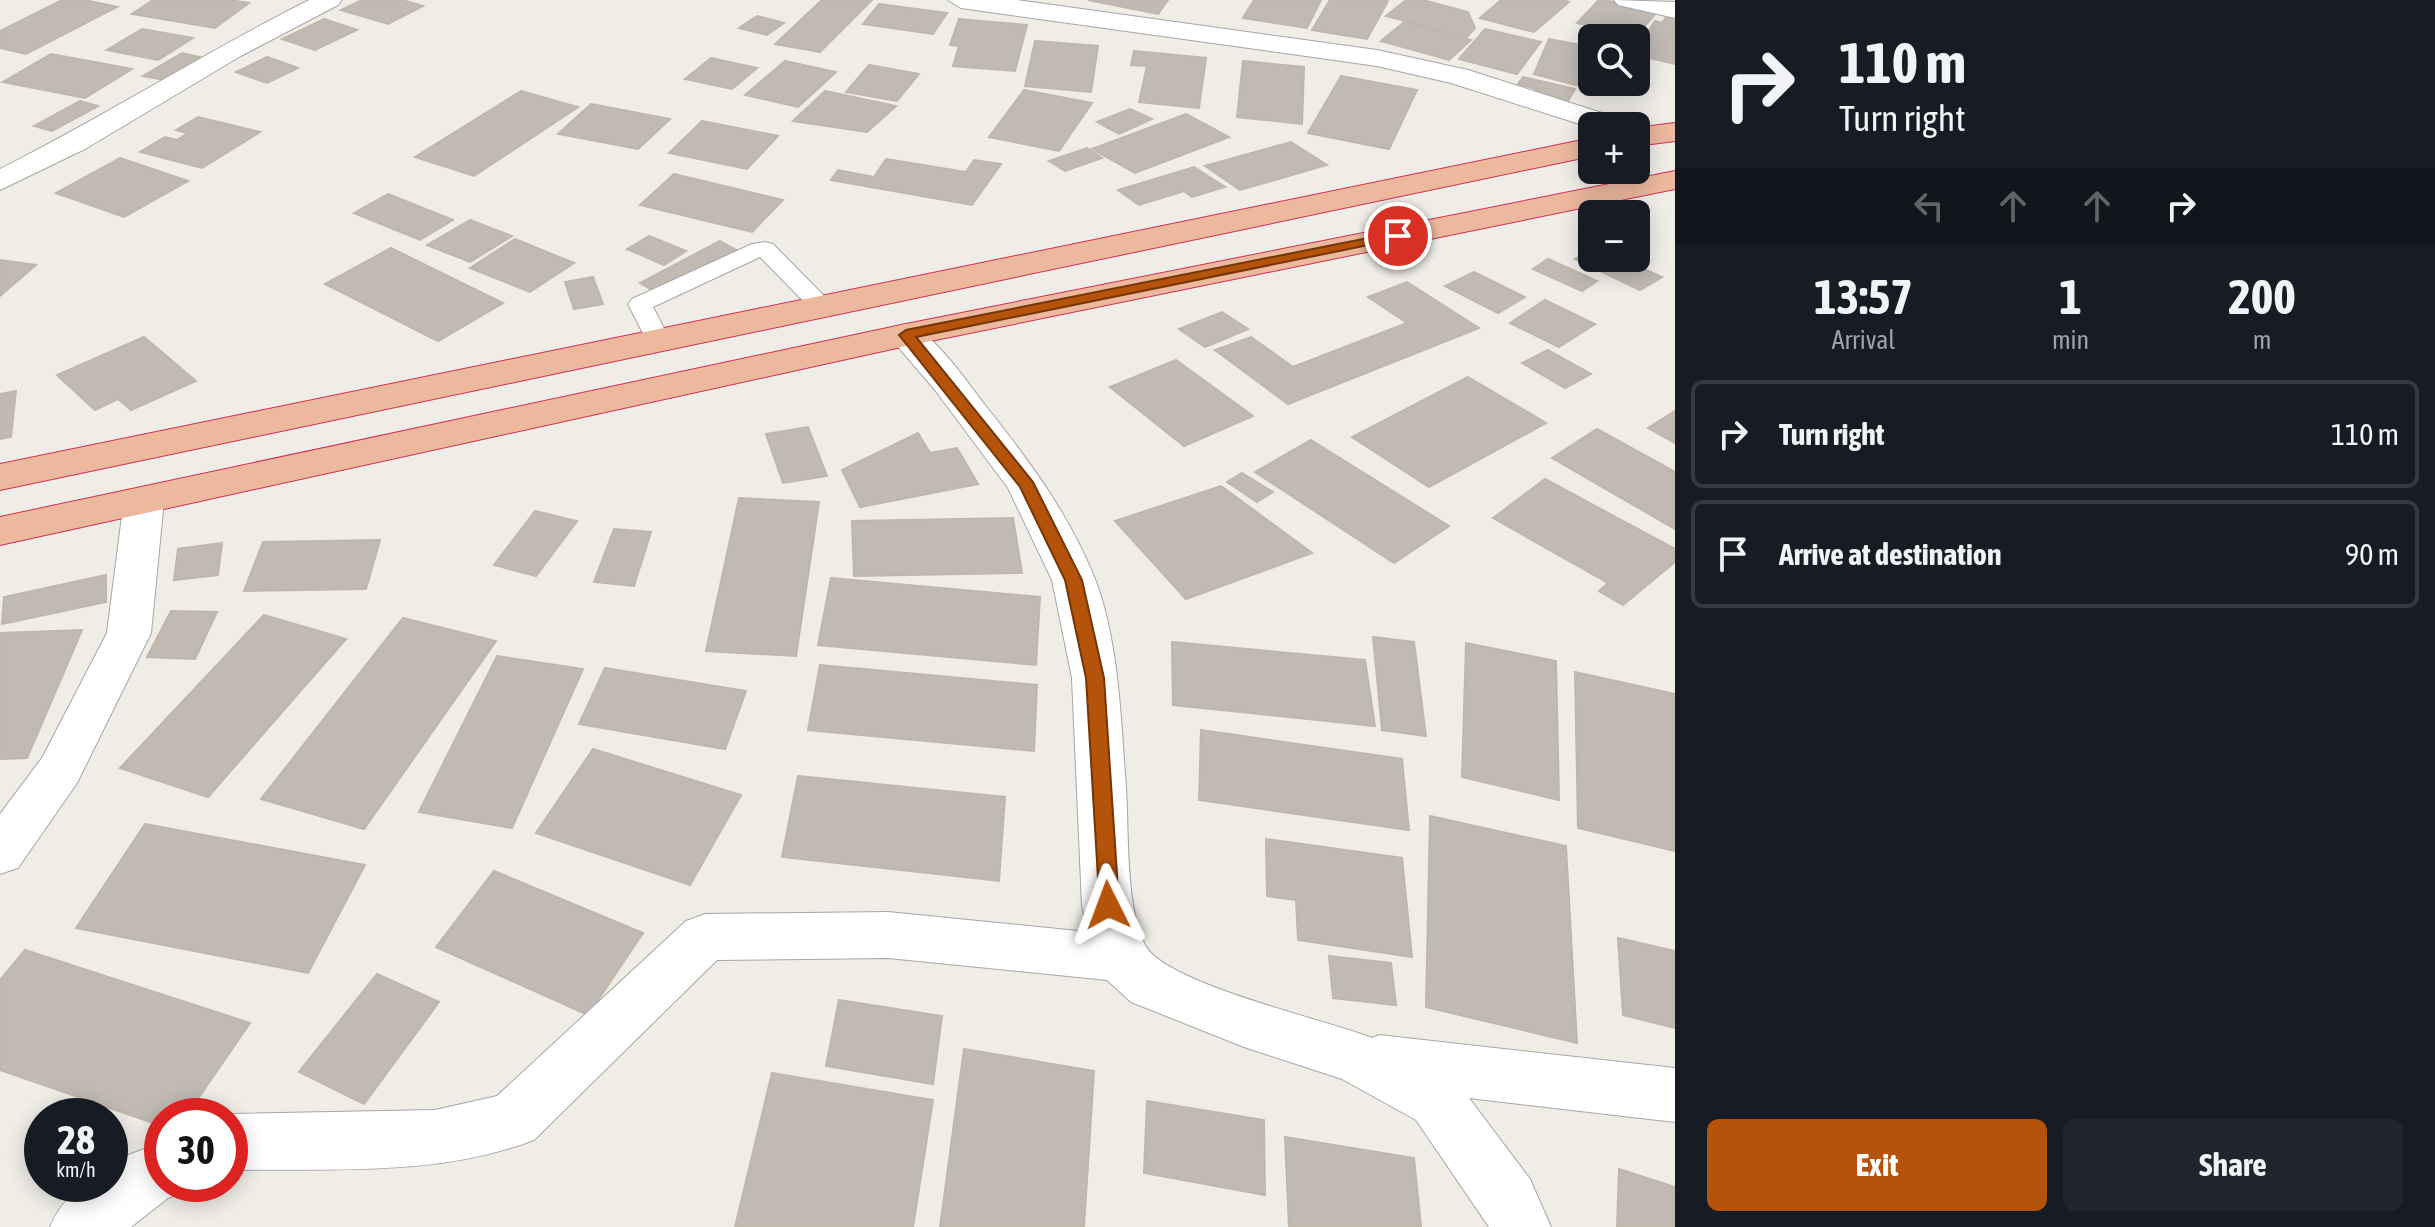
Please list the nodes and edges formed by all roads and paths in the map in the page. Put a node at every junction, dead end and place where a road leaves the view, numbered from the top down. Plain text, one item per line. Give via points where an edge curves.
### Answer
1 (329, 0) edge
2 (961, 0) edge
3 (1627, 0) edge
4 (1675, 10) edge
5 (1578, 114) edge
6 (1675, 132) edge
7 (1650, 134) edge
8 (0, 146) edge
9 (1578, 150) edge
10 (33, 165) junction
11 (1675, 180) edge
12 (0, 181) edge
13 (821, 306) junction
14 (906, 335) junction
15 (658, 340) junction
16 (0, 477) edge
17 (144, 500) junction
18 (0, 531) edge
19 (0, 853) edge
20 (1121, 958) junction
21 (1358, 1058) junction
22 (1675, 1095) edge
23 (248, 1142) edge
24 (144, 1179) edge
25 (81, 1227) edge
26 (1520, 1227) edge

1 - 10 street via 229,51
2 - 5 street via 1198,21 1458,76
3 - 4 street
6 - 7 highway
8 - 10 street
9 - 13 highway
10 - 12 street
11 - 14 highway
13 - 15 highway
13 - 15 lane via 760,249 640,304
14 - 17 highway
14 - 20 street via 1027,485 1074,580 1095,678 1108,905
15 - 16 highway
17 - 18 highway
17 - 19 street via 129,633 60,770
20 - 21 street via 1150,985
20 - 23 street via 888,935 705,937 513,1120 435,1138
21 - 22 street
21 - 26 street via 1437,1101 1508,1200
24 - 25 street

